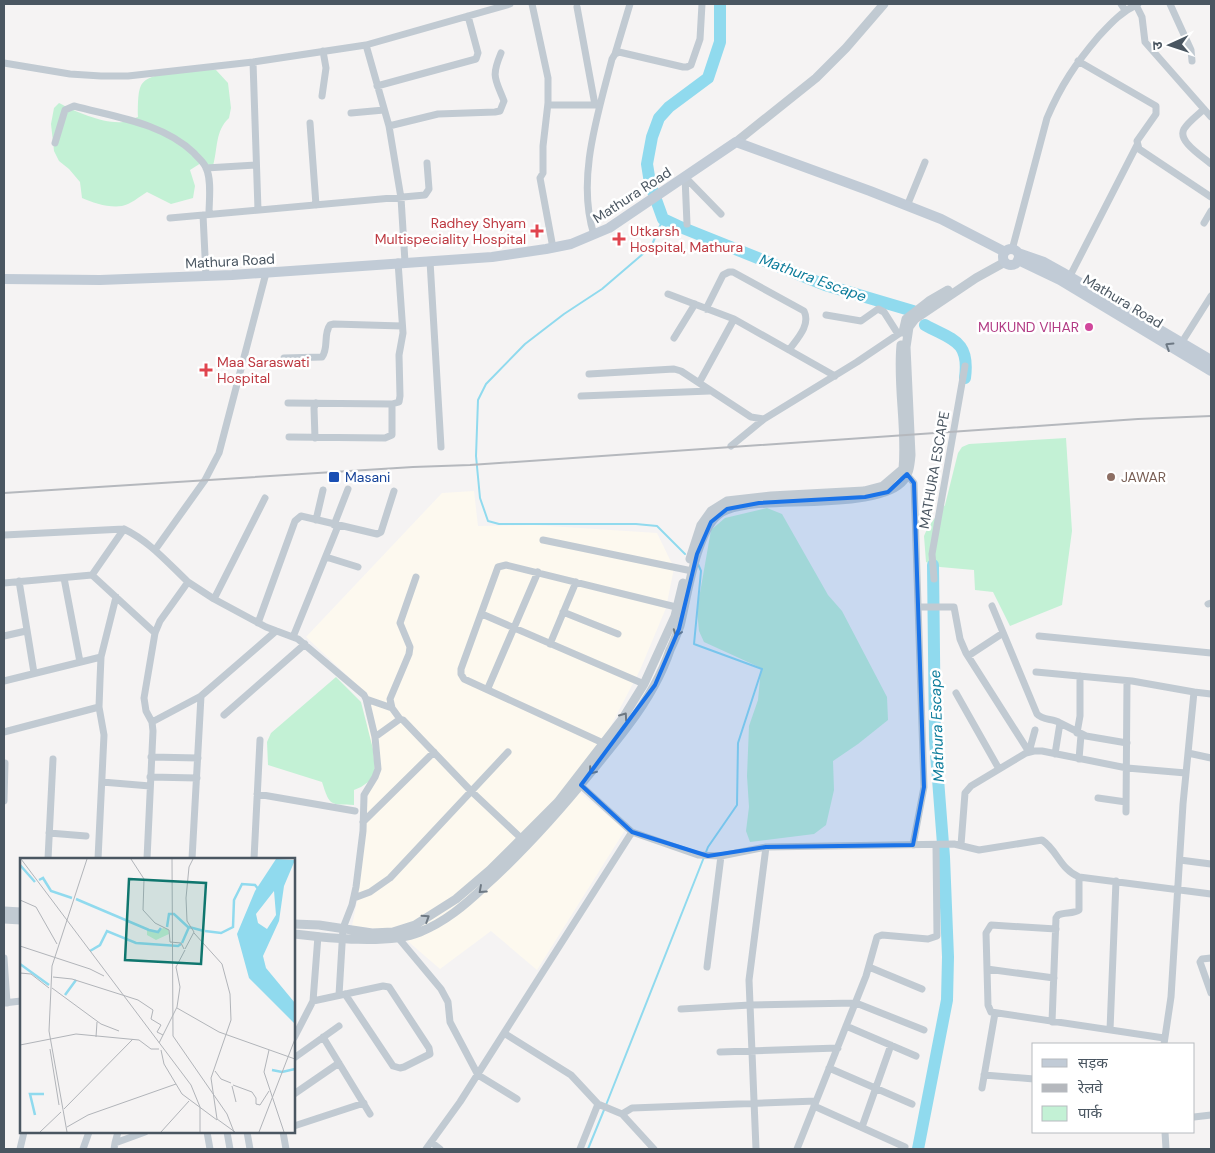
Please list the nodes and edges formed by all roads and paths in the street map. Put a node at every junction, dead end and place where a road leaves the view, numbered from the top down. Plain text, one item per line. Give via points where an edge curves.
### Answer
1 (510, 4) edge
2 (532, 4) edge
3 (630, 4) edge
4 (702, 4) edge
5 (884, 4) edge
6 (1137, 4) edge
7 (1170, 4) edge
8 (577, 7) dead end
9 (1123, 7) edge
10 (468, 16) junction
11 (366, 46) junction
12 (323, 52) junction
13 (501, 53) dead end
14 (615, 54) junction
15 (1078, 61) junction
16 (1192, 61) dead end
17 (254, 62) junction
18 (4, 63) edge
19 (377, 86) junction
20 (322, 96) dead end
21 (548, 105) junction
22 (598, 105) junction
23 (1204, 109) junction
24 (384, 110) junction
25 (351, 113) dead end
26 (1211, 117) edge
27 (310, 123) dead end
28 (389, 126) junction
29 (55, 142) dead end
30 (736, 142) junction
31 (1137, 145) junction
32 (427, 162) dead end
33 (925, 162) dead end
34 (1211, 164) edge
35 (256, 165) junction
36 (206, 168) junction
37 (685, 177) junction
38 (1211, 197) edge
39 (401, 198) junction
40 (316, 205) junction
41 (907, 206) junction
42 (258, 210) junction
43 (1211, 211) edge
44 (206, 214) junction
45 (721, 214) dead end
46 (170, 218) dead end
47 (1204, 223) dead end
48 (687, 224) dead end
49 (594, 235) junction
50 (553, 248) junction
51 (1010, 256) junction
52 (430, 261) junction
53 (401, 262) junction
54 (266, 273) junction
55 (206, 276) junction
56 (1070, 276) junction
57 (4, 280) edge
58 (668, 294) dead end
59 (1211, 296) edge
60 (695, 304) junction
61 (1112, 305) junction
62 (706, 309) junction
63 (826, 315) dead end
64 (734, 319) junction
65 (402, 326) junction
66 (901, 333) junction
67 (674, 338) dead end
68 (1182, 342) junction
69 (789, 350) junction
70 (284, 358) dead end
71 (1211, 360) edge
72 (965, 366) dead end
73 (1211, 371) edge
74 (589, 374) dead end
75 (835, 376) junction
76 (699, 383) junction
77 (710, 391) junction
78 (581, 396) dead end
79 (288, 403) dead end
80 (316, 403) junction
81 (392, 404) junction
82 (764, 419) junction
83 (289, 437) dead end
84 (315, 438) junction
85 (731, 446) dead end
86 (441, 447) dead end
87 (905, 472) junction
88 (348, 489) dead end
89 (323, 490) dead end
90 (394, 491) dead end
91 (265, 498) dead end
92 (316, 520) junction
93 (336, 526) junction
94 (124, 529) junction
95 (4, 535) edge
96 (543, 540) dead end
97 (155, 550) junction
98 (326, 556) junction
99 (358, 567) dead end
100 (690, 571) junction
101 (538, 572) junction
102 (92, 575) junction
103 (416, 577) dead end
104 (64, 578) junction
105 (934, 579) dead end
106 (19, 581) junction
107 (188, 582) junction
108 (576, 582) junction
109 (4, 583) edge
110 (116, 597) junction
111 (214, 600) junction
112 (992, 606) dead end
113 (919, 607) junction
114 (680, 608) junction
115 (563, 612) junction
116 (482, 614) junction
117 (258, 623) junction
118 (513, 628) junction
119 (26, 631) junction
120 (276, 631) junction
121 (155, 632) junction
122 (1003, 633) junction
123 (618, 634) dead end
124 (4, 636) edge
125 (1039, 636) dead end
126 (293, 637) junction
127 (305, 644) junction
128 (550, 644) junction
129 (1211, 654) edge
130 (968, 656) junction
131 (101, 657) junction
132 (80, 662) junction
133 (1036, 672) dead end
134 (34, 674) junction
135 (1080, 676) junction
136 (1127, 681) junction
137 (4, 682) edge
138 (644, 684) junction
139 (488, 688) junction
140 (1194, 692) junction
141 (956, 693) dead end
142 (1211, 694) edge
143 (201, 696) junction
144 (366, 698) junction
145 (99, 707) junction
146 (392, 708) junction
147 (224, 715) dead end
148 (400, 718) junction
149 (152, 722) junction
150 (1060, 723) junction
151 (1035, 730) dead end
152 (4, 732) edge
153 (1079, 734) junction
154 (375, 738) junction
155 (260, 740) dead end
156 (603, 743) junction
157 (1127, 743) junction
158 (434, 752) junction
159 (508, 752) dead end
160 (1029, 752) junction
161 (1188, 753) junction
162 (1054, 754) junction
163 (151, 758) junction
164 (198, 758) junction
165 (1211, 758) edge
166 (53, 759) dead end
167 (1079, 759) junction
168 (5, 763) dead end
169 (1127, 768) junction
170 (1000, 769) junction
171 (1186, 773) junction
172 (150, 777) junction
173 (197, 778) junction
174 (102, 782) junction
175 (577, 782) junction
176 (150, 786) junction
177 (471, 791) junction
178 (257, 794) junction
179 (1098, 798) dead end
180 (4, 801) edge
181 (1126, 802) junction
182 (354, 811) dead end
183 (1126, 812) dead end
184 (363, 822) junction
185 (632, 832) junction
186 (49, 833) junction
187 (86, 836) dead end
188 (522, 839) junction
189 (958, 844) junction
190 (913, 846) junction
191 (938, 846) junction
192 (766, 847) junction
193 (721, 856) junction
194 (48, 858) edge
195 (98, 858) edge
196 (147, 858) edge
197 (192, 858) edge
198 (254, 858) edge
199 (1180, 860) junction
200 (1211, 864) edge
201 (1079, 877) junction
202 (1116, 882) junction
203 (1179, 889) junction
204 (1211, 894) edge
205 (459, 897) junction
206 (354, 898) junction
207 (465, 904) junction
208 (4, 911) edge
209 (20, 912) edge
210 (4, 919) edge
211 (20, 920) edge
212 (295, 924) edge
213 (343, 928) junction
214 (1056, 929) junction
215 (295, 934) edge
216 (395, 935) junction
217 (318, 936) junction
218 (342, 938) junction
219 (4, 958) edge
220 (1211, 958) edge
221 (707, 967) dead end
222 (869, 967) junction
223 (987, 969) junction
224 (1054, 978) junction
225 (922, 989) dead end
226 (1211, 993) edge
227 (342, 995) junction
228 (20, 1001) edge
229 (313, 1001) junction
230 (6, 1003) edge
231 (856, 1003) junction
232 (750, 1005) junction
233 (681, 1009) dead end
234 (995, 1013) junction
235 (295, 1022) edge
236 (1052, 1022) junction
237 (302, 1024) junction
238 (339, 1026) dead end
239 (846, 1026) junction
240 (924, 1030) dead end
241 (1110, 1030) junction
242 (504, 1033) junction
243 (295, 1036) edge
244 (323, 1037) junction
245 (1164, 1041) edge
246 (891, 1045) junction
247 (838, 1048) junction
248 (752, 1050) junction
249 (720, 1052) dead end
250 (916, 1056) dead end
251 (295, 1057) edge
252 (339, 1063) junction
253 (829, 1068) junction
254 (478, 1074) junction
255 (984, 1075) junction
256 (1032, 1079) edge
257 (876, 1088) junction
258 (982, 1088) dead end
259 (295, 1093) edge
260 (517, 1098) dead end
261 (364, 1103) junction
262 (754, 1103) junction
263 (815, 1104) junction
264 (912, 1104) dead end
265 (600, 1105) junction
266 (620, 1113) junction
267 (370, 1114) dead end
268 (1211, 1115) edge
269 (1195, 1116) edge
270 (295, 1126) edge
271 (862, 1127) junction
272 (24, 1133) edge
273 (89, 1133) edge
274 (118, 1133) edge
275 (143, 1133) edge
276 (207, 1133) edge
277 (227, 1133) edge
278 (247, 1133) edge
279 (283, 1133) edge
280 (1165, 1133) edge
281 (431, 1142) junction
282 (115, 1146) edge
283 (906, 1147) dead end
284 (20, 1149) edge
285 (83, 1149) edge
286 (210, 1149) edge
287 (230, 1149) edge
288 (250, 1149) edge
289 (286, 1149) edge
290 (426, 1149) edge
291 (440, 1149) edge
292 (580, 1149) edge
293 (654, 1149) edge
294 (756, 1149) edge
295 (797, 1149) edge
296 (1166, 1149) edge

1 - 10 street
2 - 21 street via 548,78
3 - 14 street
4 - 14 street via 700,39 687,68 625,52
5 - 30 street via 816,78
6 - 9 street
6 - 23 street via 1145,42
7 - 16 street via 1191,50
8 - 22 street
9 - 15 street
10 - 11 street
10 - 19 street via 478,53 476,59
11 - 12 street
11 - 19 street
12 - 17 street
12 - 20 street via 325,75
13 - 28 street via 494,73 504,101 500,110 438,114
14 - 22 street
15 - 31 street via 1156,106 1156,114 1138,138
15 - 51 street via 1047,118
17 - 18 street via 128,76 70,74
17 - 35 street
19 - 24 street
21 - 22 street
21 - 50 street via 540,178
22 - 49 street via 588,164 588,213
23 - 26 street
23 - 34 street via 1186,126 1182,136
24 - 25 street
24 - 28 street
27 - 40 street
28 - 39 street
29 - 36 street via 65,110 74,106 132,121 168,135 188,148
30 - 37 main road, Mathura Road
30 - 41 main road, Mathura Road
31 - 38 street
31 - 56 street
32 - 39 street via 428,193
33 - 41 street
35 - 36 street
35 - 42 street
36 - 44 street
37 - 45 street
37 - 48 street
37 - 49 main road, Mathura Road
39 - 40 street
39 - 53 street
40 - 42 street
41 - 51 main road, Mathura Road via 941,219
42 - 44 street
43 - 47 street
44 - 46 street
44 - 55 street
49 - 50 main road, Mathura Road
50 - 52 main road, Mathura Road via 492,257
51 - 56 main road, Mathura Road via 1044,262
51 - 61 main road, Mathura Road
51 - 66 street via 929,301 906,319
51 - 87 street via 915,319 909,327 906,347 911,455
52 - 53 main road, Mathura Road
52 - 86 street
53 - 54 main road, Mathura Road
53 - 65 street
54 - 55 main road, Mathura Road
54 - 97 street via 219,453
55 - 57 main road, Mathura Road
56 - 61 main road, Mathura Road
58 - 60 street
59 - 68 street
60 - 62 street
60 - 67 street
61 - 68 main road, Mathura Road
73 -> 61 main road, Mathura Road
62 - 64 street
62 - 69 street via 723,275 733,272 804,312 805,326
63 - 66 street via 861,322 878,309
64 - 69 street
64 - 76 street
65 - 70 street via 334,324 328,327 322,357
65 - 81 street via 400,396 399,402
66 - 75 street
66 - 87 street via 899,370
68 - 71 main road, Mathura Road
69 - 75 street
72 - 105 street, MATHURA ESCAPE via 932,554
74 - 76 street via 674,369
75 - 82 street
76 - 77 street
77 - 78 street
77 - 82 street via 751,417
79 - 80 street
80 - 81 street
80 - 84 street
81 - 84 street via 392,435 389,437
82 - 85 street
83 - 84 street
87 - 100 street via 883,486 864,491 727,501 711,511 701,525
87 - 113 street via 914,483
88 - 93 street
89 - 92 street
90 - 93 street via 379,534
91 - 111 street
92 - 93 street
92 - 117 street via 301,516 295,521
93 - 98 street
94 - 95 street
94 - 97 street
94 - 102 street
96 - 100 street
97 - 107 street
98 - 99 street
98 - 126 street
100 - 114 street
101 - 108 street
101 - 116 street via 506,565 498,568
101 - 118 street
102 - 104 street
102 - 110 street
103 - 146 street via 401,618 410,647 390,699
104 - 106 street
104 - 132 street
106 - 109 street
106 - 119 street
107 - 111 street
107 - 121 street
108 - 114 street
108 - 115 street
110 - 121 street
110 - 131 street
111 - 117 street
112 - 122 street
113 - 130 street via 954,607 960,639
113 - 190 street via 924,787
114 - 138 street
114 -> 175 street via 679,629 655,686 633,720
115 - 123 street
115 - 128 street
116 - 118 street
116 - 139 street via 461,674
117 - 120 street
118 - 128 street
118 - 139 street
119 - 124 street
119 - 134 street
120 - 126 street
120 - 143 street
121 - 149 street via 144,698
122 - 130 street
122 - 150 street via 1037,714
125 - 129 street
126 - 127 street
127 - 144 street
127 - 147 street
128 - 138 street
130 - 160 street
131 - 132 street
131 - 145 street
132 - 134 street
133 - 135 street
134 - 137 street
135 - 136 street
135 - 153 street
136 - 140 street
136 - 157 street
156 -> 138 street
139 - 156 street
140 - 142 street
140 - 161 street
141 - 170 street
143 - 149 street
143 - 164 street
144 - 146 street
144 - 154 street
145 - 152 street
145 - 174 street via 104,735
146 - 148 street
148 - 154 street
148 - 158 street
149 - 163 street
150 - 153 street
150 - 162 street
151 - 160 street
153 - 157 street
153 - 167 street
154 - 184 street via 378,769 364,795
155 - 178 street
156 - 175 street
157 - 169 street
158 - 177 street
158 - 184 street
159 - 177 street
160 - 162 street
160 - 170 street
161 - 165 street
161 - 171 street
162 - 167 street
163 - 164 street
163 - 172 street
164 - 173 street
166 - 186 street
167 - 169 street
168 - 180 street
169 - 171 street
169 - 181 street
170 - 189 street via 965,793
171 - 199 street
172 - 173 street
172 - 176 street
173 - 197 street
174 - 176 street
174 - 195 street
175 - 185 street
175 - 188 street
175 -> 207 street via 535,838
176 - 196 street
177 - 188 street
177 - 206 street via 383,885
178 - 182 street
178 - 198 street
179 - 181 street
181 - 183 street
184 - 206 street
185 - 193 street via 698,855
185 - 242 street
186 - 187 street
186 - 194 street
188 - 205 street
189 - 191 street
189 - 201 street via 979,850 1042,840 1051,846 1071,874
190 - 191 street
190 - 192 street
191 - 222 street via 937,936 928,939 877,937
192 - 193 street
192 - 232 street via 749,980
193 - 221 street
199 - 200 street
199 - 203 street
201 - 202 street
201 - 214 street via 1079,910 1058,915
202 - 203 street
202 - 241 street
203 - 204 street
203 - 245 street via 1171,997
205 - 207 street
216 -> 205 street
206 - 213 street
207 - 216 street via 445,920 419,933
208 - 209 street
210 - 211 street
212 - 213 street
213 - 216 street
213 - 218 street
214 - 223 street via 992,925 986,933
214 - 224 street
215 - 217 street
216 - 218 street via 363,940
216 - 254 street via 441,989 448,1002 450,1022
217 - 218 street
217 - 229 street
218 - 227 street
219 - 230 street
220 - 226 street via 1200,962
222 - 225 street
222 - 231 street
223 - 224 street
223 - 234 street via 988,1009
224 - 236 street
227 - 227 street via 394,1066 404,1067 430,1054 389,986
227 - 229 street
228 - 230 street
229 - 237 street
231 - 232 street
231 - 239 street
231 - 240 street
232 - 233 street
232 - 248 street
234 - 236 street
234 - 255 street
235 - 237 street
236 - 241 street
237 - 243 street
238 - 244 street
239 - 246 street
239 - 247 street
241 - 245 street
242 - 254 street
242 - 265 street via 571,1075
244 - 251 street
244 - 252 street
246 - 250 street
246 - 257 street
247 - 248 street
247 - 253 street
248 - 249 street
248 - 262 street
252 - 259 street
252 - 261 street
253 - 257 street
253 - 263 street
254 - 260 street
254 - 281 street
255 - 256 street
255 - 258 street
257 - 264 street
257 - 271 street
261 - 267 street
261 - 270 street
262 - 263 street
262 - 266 street via 632,1108
262 - 294 street
263 - 271 street
263 - 295 street
265 - 266 street
265 - 292 street
266 - 293 street
268 - 269 street
271 - 283 street
272 - 284 street
273 - 285 street
274 - 282 street
275 - 282 street
276 - 286 street
277 - 287 street
278 - 288 street
279 - 289 street
280 - 296 street
281 - 290 street
281 - 291 street

